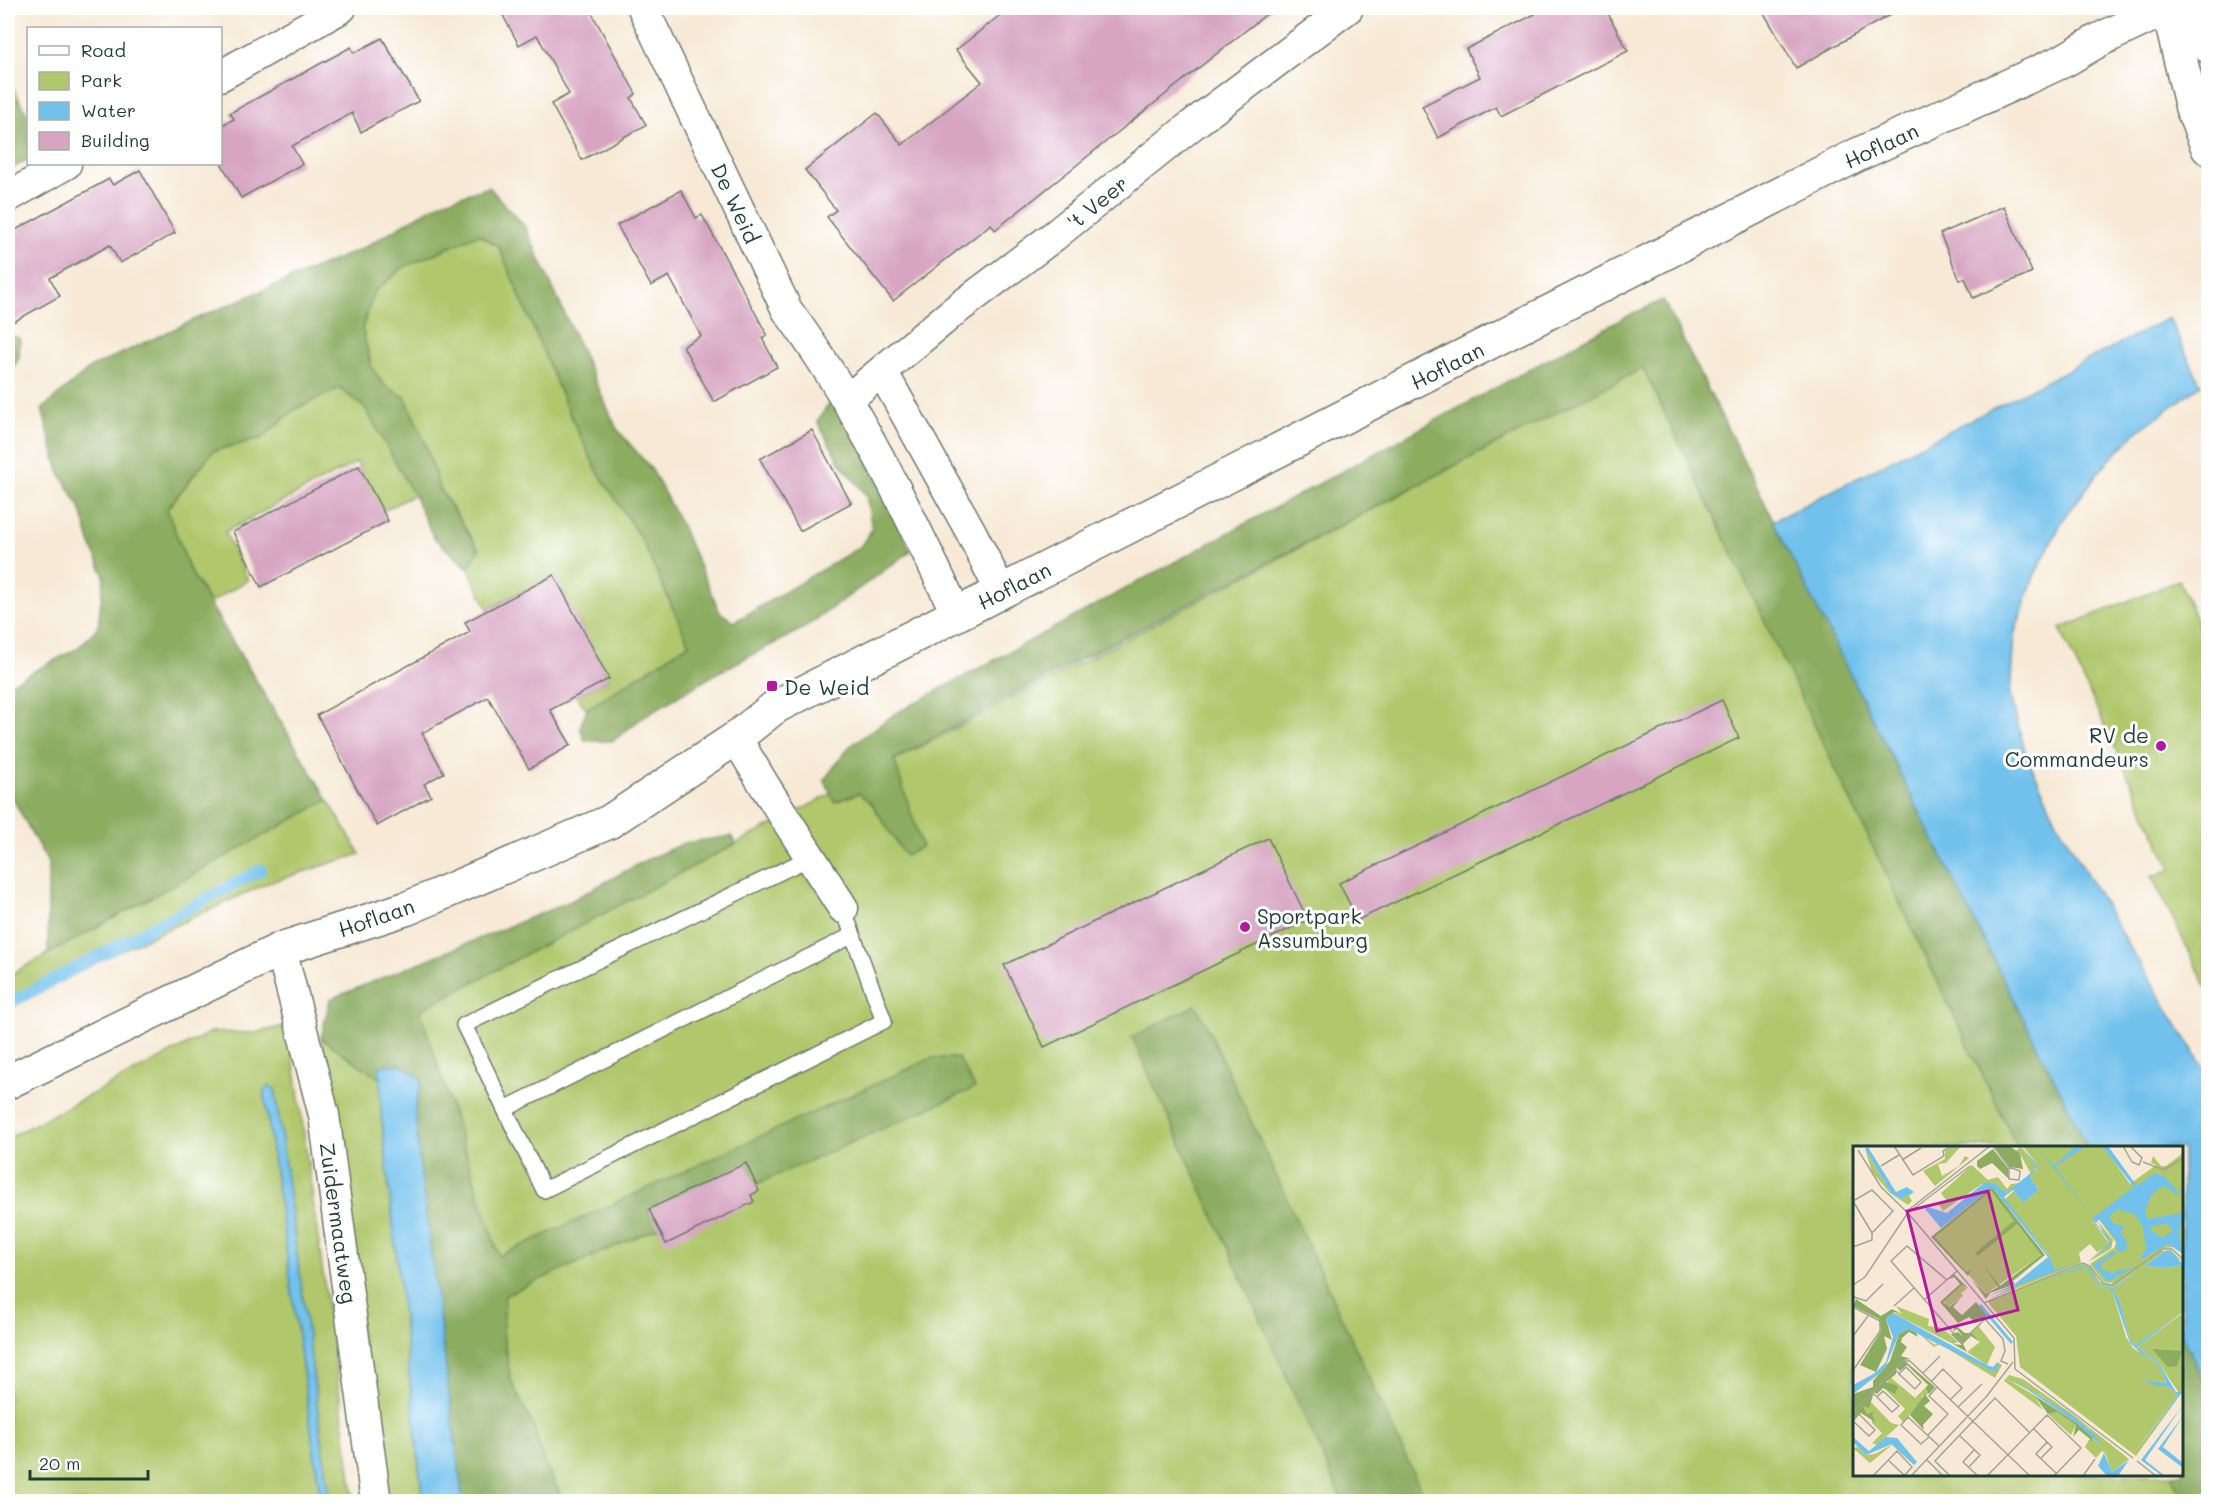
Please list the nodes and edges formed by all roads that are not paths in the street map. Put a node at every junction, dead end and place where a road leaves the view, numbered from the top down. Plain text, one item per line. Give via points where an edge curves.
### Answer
1 (341, 8) edge
2 (643, 8) edge
3 (1348, 8) edge
4 (2168, 8) edge
5 (2208, 46) edge
6 (222, 75) edge
7 (2208, 148) edge
8 (64, 165) edge
9 (8, 196) edge
10 (882, 370) junction
11 (848, 399) junction
12 (1001, 592) junction
13 (957, 615) junction
14 (736, 738) junction
15 (811, 857) junction
16 (843, 908) joint
17 (853, 936) junction
18 (281, 949) junction
19 (8, 1082) edge
20 (505, 1110) junction
21 (376, 1502) edge

1 - 6 street
2 - 11 street, De Weid via 787,310
3 - 10 street, 't Veer via 1192,125
4 - 5 main road
4 - 7 main road via 2192,108
4 - 12 main road, Hoflaan via 1857,155
8 - 9 street
10 - 11 street, 't Veer
10 - 12 street
11 - 13 street, De Weid
12 - 13 main road, Hoflaan
13 - 14 main road, Hoflaan via 775,707
14 - 15 street
14 - 18 main road, Hoflaan via 609,822 408,908
15 - 16 street
15 - 20 lane via 464,1025
16 - 17 lane
17 - 20 lane
17 - 20 lane via 884,1021 544,1190
18 - 19 main road, Hoflaan
18 - 21 street, Zuidermaatweg via 324,1115

